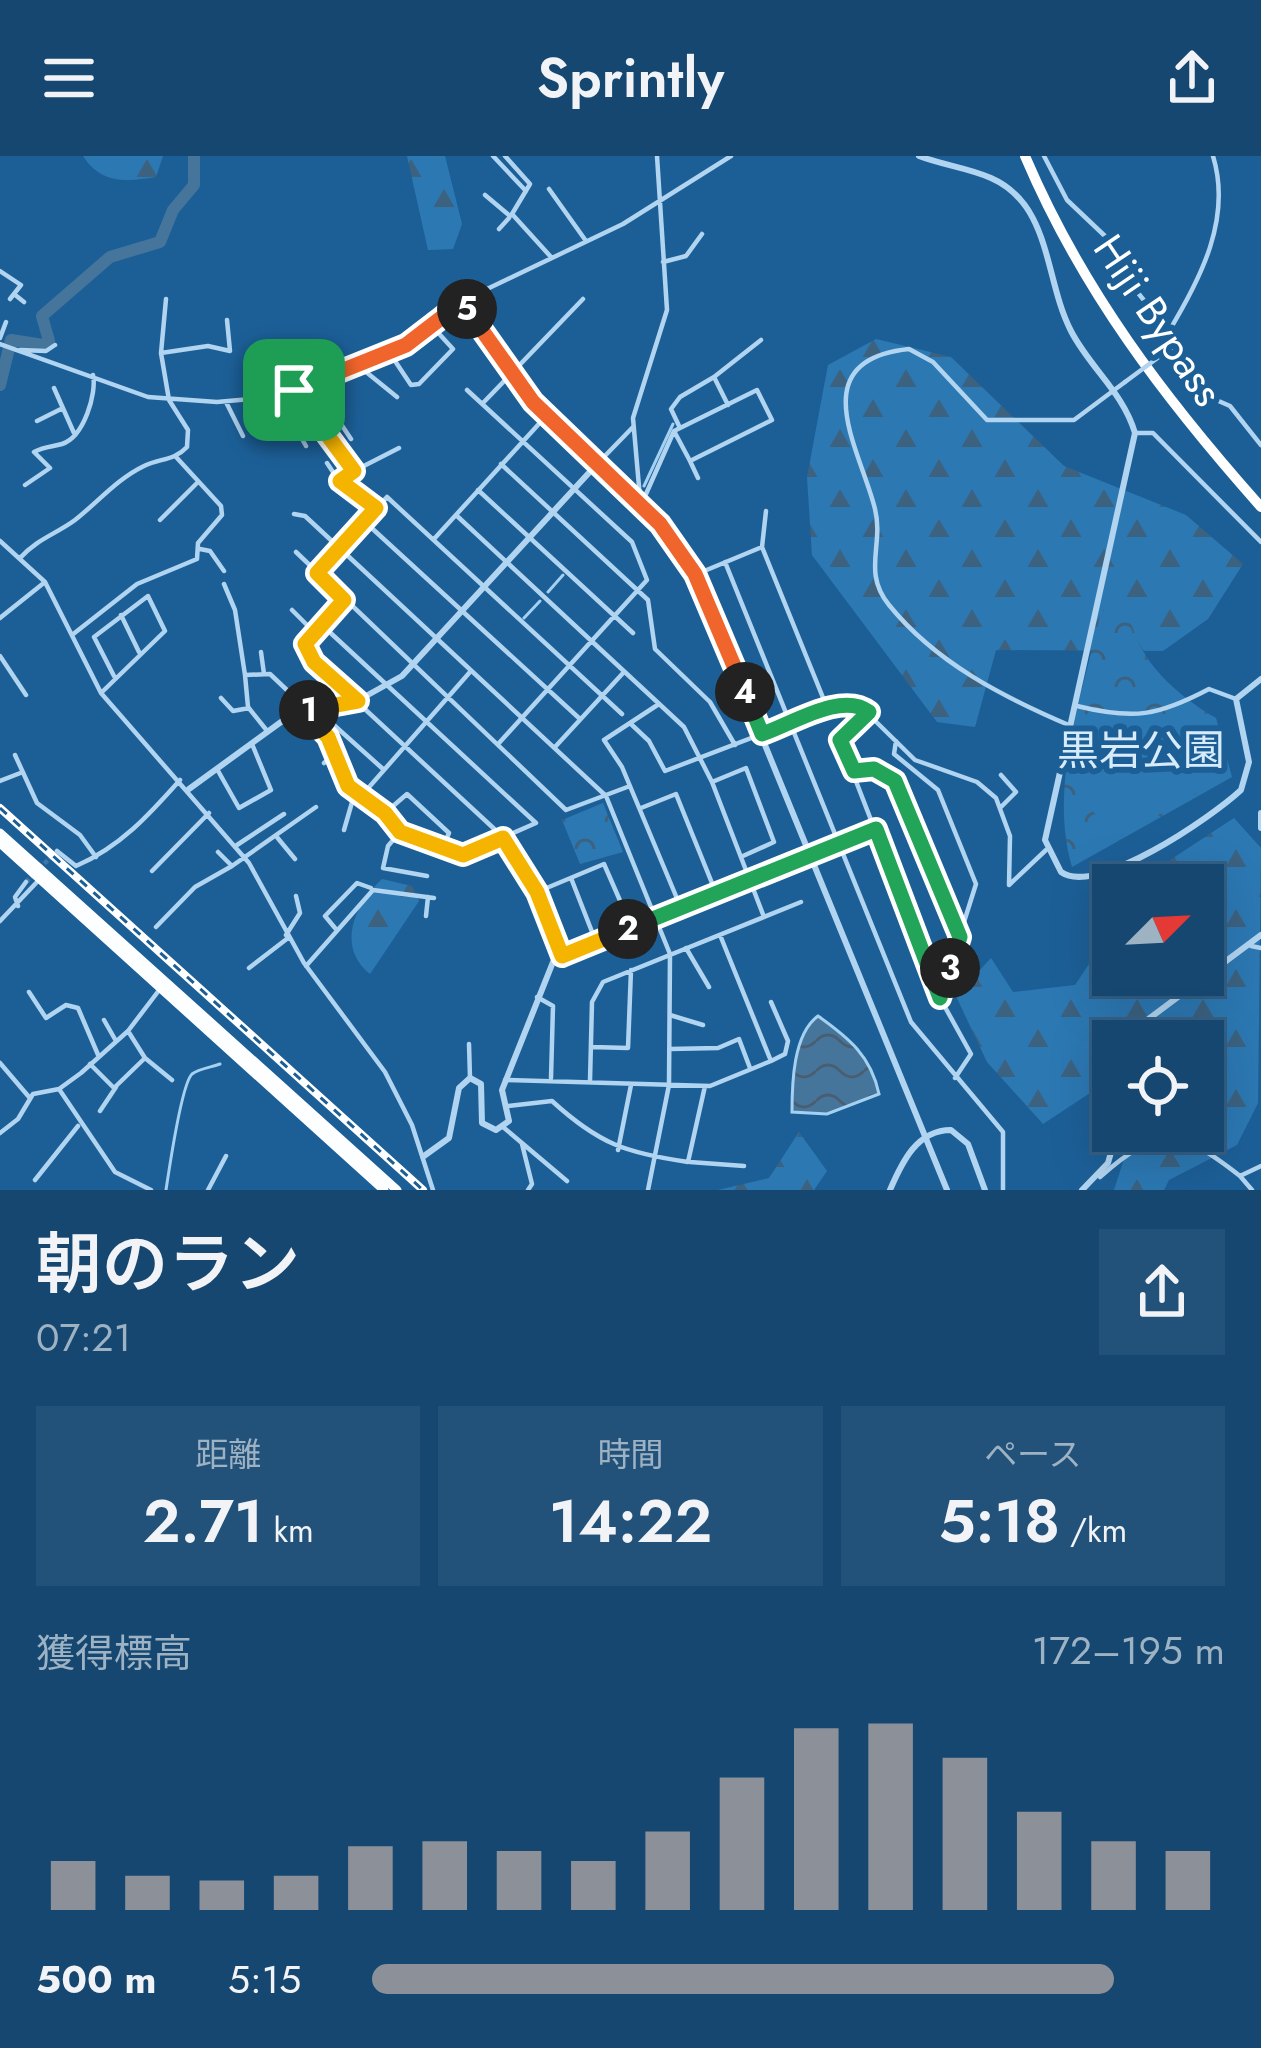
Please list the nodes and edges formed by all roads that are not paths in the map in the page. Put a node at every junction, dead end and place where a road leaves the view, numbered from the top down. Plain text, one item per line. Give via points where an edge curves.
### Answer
1 (493, 156) edge
2 (505, 156) edge
3 (657, 156) edge
4 (716, 156) edge
5 (731, 156) edge
6 (919, 156) edge
7 (1025, 156) edge
8 (1044, 156) edge
9 (1213, 156) edge
10 (721, 164) junction
11 (549, 189) dead end
12 (526, 191) junction
13 (484, 195) dead end
14 (660, 203) junction
15 (511, 215) junction
16 (500, 229) dead end
17 (702, 234) dead end
18 (586, 241) junction
19 (551, 257) junction
20 (663, 262) junction
21 (0, 271) edge
22 (583, 298) dead end
23 (166, 299) dead end
24 (24, 302) dead end
25 (462, 302) junction
26 (227, 320) dead end
27 (6, 322) dead end
28 (431, 325) junction
29 (1169, 331) junction
30 (761, 340) dead end
31 (0, 341) edge
32 (1178, 342) junction
33 (318, 344) dead end
34 (55, 345) dead end
35 (18, 349) junction
36 (389, 352) junction
37 (161, 353) junction
38 (355, 363) junction
39 (334, 372) junction
40 (510, 372) junction
41 (93, 375) junction
42 (714, 377) junction
43 (313, 382) junction
44 (54, 388) dead end
45 (294, 390) junction
46 (467, 390) dead end
47 (1115, 390) junction
48 (277, 395) junction
49 (397, 397) dead end
50 (169, 400) junction
51 (226, 402) junction
52 (482, 404) junction
53 (728, 405) junction
54 (63, 408) junction
55 (547, 415) junction
56 (38, 422) dead end
57 (633, 427) junction
58 (677, 430) junction
59 (74, 433) junction
60 (1135, 433) junction
61 (243, 436) dead end
62 (351, 439) dead end
63 (523, 440) junction
64 (1261, 445) edge
65 (306, 446) dead end
66 (399, 448) dead end
67 (177, 458) junction
68 (690, 461) junction
69 (327, 463) dead end
70 (598, 463) junction
71 (501, 464) junction
72 (354, 471) junction
73 (698, 478) dead end
74 (340, 481) junction
75 (196, 484) junction
76 (25, 485) dead end
77 (575, 488) junction
78 (478, 490) junction
79 (641, 501) junction
80 (1261, 507) edge
81 (376, 508) junction
82 (553, 511) junction
83 (766, 512) dead end
84 (294, 514) dead end
85 (455, 514) junction
86 (160, 520) dead end
87 (364, 521) junction
88 (530, 537) junction
89 (434, 538) junction
90 (0, 541) edge
91 (1261, 542) edge
92 (762, 547) junction
93 (200, 549) junction
94 (339, 549) junction
95 (296, 552) dead end
96 (20, 558) junction
97 (507, 561) junction
98 (725, 562) junction
99 (224, 571) dead end
100 (317, 573) junction
101 (695, 574) junction
102 (45, 582) junction
103 (224, 584) dead end
104 (485, 586) junction
105 (638, 591) junction
106 (344, 600) junction
107 (292, 610) dead end
108 (463, 610) junction
109 (121, 615) junction
110 (615, 616) junction
111 (0, 618) edge
112 (322, 625) junction
113 (315, 633) junction
114 (633, 633) dead end
115 (70, 636) junction
116 (437, 638) junction
117 (592, 641) junction
118 (139, 652) junction
119 (261, 652) dead end
120 (0, 656) edge
121 (414, 664) junction
122 (570, 665) junction
123 (471, 670) junction
124 (625, 670) junction
125 (264, 674) junction
126 (245, 675) junction
127 (114, 676) junction
128 (1261, 680) edge
129 (390, 685) junction
130 (548, 690) junction
131 (101, 693) junction
132 (448, 694) junction
133 (26, 695) dead end
134 (602, 695) junction
135 (221, 698) dead end
136 (1236, 699) junction
137 (358, 701) junction
138 (660, 703) junction
139 (1076, 706) junction
140 (249, 708) junction
141 (828, 710) junction
142 (310, 711) junction
143 (869, 712) junction
144 (622, 714) dead end
145 (523, 717) junction
146 (580, 719) junction
147 (428, 720) junction
148 (632, 725) junction
149 (791, 725) junction
150 (1071, 727) junction
151 (268, 732) junction
152 (762, 734) junction
153 (896, 741) junction
154 (499, 742) junction
155 (252, 744) junction
156 (734, 745) junction
157 (555, 747) junction
158 (406, 748) junction
159 (337, 752) junction
160 (15, 755) dead end
161 (701, 758) junction
162 (324, 763) dead end
163 (217, 769) junction
164 (385, 771) junction
165 (854, 771) junction
166 (22, 772) junction
167 (1001, 775) dead end
168 (181, 780) junction
169 (0, 782) edge
170 (712, 782) junction
171 (630, 786) junction
172 (189, 789) junction
173 (359, 793) junction
174 (606, 796) junction
175 (316, 807) dead end
176 (641, 808) junction
177 (1000, 808) junction
178 (209, 812) junction
179 (385, 813) junction
180 (1261, 813) edge
181 (284, 814) dead end
182 (1261, 828) edge
183 (876, 829) junction
184 (344, 830) dead end
185 (0, 832) edge
186 (400, 832) junction
187 (277, 836) junction
188 (503, 838) junction
189 (0, 843) edge
190 (237, 844) junction
191 (840, 844) junction
192 (443, 847) junction
193 (1046, 850) junction
194 (56, 851) dead end
195 (218, 851) dead end
196 (812, 856) junction
197 (96, 857) junction
198 (245, 857) junction
199 (740, 857) junction
200 (295, 859) dead end
201 (232, 866) junction
202 (152, 871) dead end
203 (42, 876) junction
204 (427, 876) dead end
205 (571, 878) junction
206 (750, 880) junction
207 (26, 882) tunnel mouth
208 (373, 890) junction
209 (537, 892) junction
210 (717, 893) junction
211 (296, 896) dead end
212 (801, 902) dead end
213 (18, 906) junction
214 (681, 908) junction
215 (426, 916) dead end
216 (764, 917) junction
217 (656, 918) junction
218 (0, 921) edge
219 (156, 927) dead end
220 (335, 928) junction
221 (632, 928) junction
222 (720, 935) junction
223 (1261, 935) edge
224 (287, 936) junction
225 (960, 937) junction
226 (596, 942) junction
227 (1251, 946) junction
228 (686, 948) junction
229 (1261, 948) edge
230 (670, 954) junction
231 (562, 956) junction
232 (306, 966) junction
233 (249, 968) dead end
234 (631, 970) junction
235 (165, 985) junction
236 (709, 987) dead end
237 (29, 992) dead end
238 (537, 998) junction
239 (940, 998) junction
240 (771, 1002) dead end
241 (670, 1015) junction
242 (104, 1020) dead end
243 (1148, 1020) edge
244 (704, 1025) dead end
245 (128, 1031) junction
246 (116, 1041) junction
247 (469, 1044) dead end
248 (591, 1047) junction
249 (670, 1049) junction
250 (99, 1057) junction
251 (145, 1058) junction
252 (771, 1061) junction
253 (0, 1063) edge
254 (91, 1064) junction
255 (751, 1071) junction
256 (470, 1078) junction
257 (956, 1078) junction
258 (172, 1080) dead end
259 (505, 1080) junction
260 (551, 1081) junction
261 (590, 1081) junction
262 (631, 1084) junction
263 (669, 1085) junction
264 (705, 1086) junction
265 (116, 1087) junction
266 (59, 1089) junction
267 (29, 1097) junction
268 (508, 1106) junction
269 (100, 1111) dead end
270 (78, 1126) junction
271 (503, 1127) junction
272 (0, 1132) edge
273 (925, 1138) junction
274 (522, 1144) junction
275 (618, 1150) junction
276 (1109, 1152) edge
277 (226, 1156) dead end
278 (424, 1156) junction
279 (653, 1157) junction
280 (688, 1162) junction
281 (744, 1166) dead end
282 (1261, 1166) edge
283 (1240, 1176) junction
284 (1100, 1177) junction
285 (35, 1180) dead end
286 (566, 1181) dead end
287 (1261, 1184) edge
288 (1251, 1189) edge
289 (151, 1190) edge
290 (208, 1190) edge
291 (385, 1190) edge
292 (397, 1190) edge
293 (434, 1190) edge
294 (528, 1190) edge
295 (648, 1190) edge
296 (890, 1190) edge
297 (947, 1190) edge
298 (985, 1190) edge
299 (1003, 1190) edge
300 (1082, 1190) edge

1 - 12 street
2 - 12 street via 530,184
3 - 14 street
4 - 10 street
5 - 10 street
6 - 47 street via 1015,192 1040,234 1071,332
7 - 80 highway, Hiji Bypass via 1120,334
8 - 29 street via 1067,200 1106,237 1125,277
9 - 29 street via 1222,211
10 - 14 street
11 - 18 street
12 - 15 street
13 - 15 street
14 - 18 street
14 - 20 street
15 - 16 street
15 - 19 street
17 - 20 street via 686,256
18 - 19 street
19 - 25 street
20 - 57 street via 667,310
21 - 24 street via 21,285 12,296
22 - 40 street
23 - 37 street
25 - 28 street
25 - 40 street
26 - 37 street via 230,351
27 - 31 street
28 - 36 street
28 - 36 street via 453,349 419,384 410,385
29 - 32 street
30 - 42 street
31 - 35 street
32 - 47 street, bridge
32 - 64 street via 1205,395 1230,406
33 - 39 street
34 - 35 street
35 - 41 street
36 - 38 street
37 - 50 street
38 - 39 street
38 - 49 street
39 - 43 street
40 - 52 street
40 - 55 street
41 - 50 street
41 - 59 street via 95,398
42 - 53 street
42 - 58 street via 671,409
43 - 45 street
43 - 62 street
44 - 54 street
45 - 48 street
45 - 72 street
46 - 52 street
47 - 60 street
47 - 150 street via 1074,420 987,420 933,362 909,350 876,359 843,401 876,509 872,570 886,602 962,671
48 - 51 street
48 - 65 street
50 - 51 street
50 - 67 street via 190,440
51 - 61 street
52 - 63 street
53 - 58 street
53 - 68 street via 757,390 772,420
54 - 56 street
54 - 59 street
55 - 63 street
55 - 70 street
57 - 70 street
57 - 79 street
58 - 68 street
58 - 79 street
59 - 76 street via 34,452 50,468
60 - 91 street via 1153,433
60 - 139 street
63 - 71 street
63 - 77 street
66 - 72 street
67 - 75 street
67 - 96 street via 121,480
68 - 73 street
69 - 74 street
70 - 77 street
70 - 79 street
71 - 78 street
71 - 82 street
72 - 74 street
74 - 81 street
75 - 86 street
75 - 93 street via 221,506
77 - 82 street
77 - 105 street via 632,542 647,580
78 - 85 street
78 - 88 street
79 - 101 street
81 - 87 street
81 - 89 street via 387,496
82 - 88 street
82 - 105 street
83 - 92 street
84 - 94 street
85 - 89 street
85 - 97 street
87 - 94 street
87 - 108 street
88 - 97 street
88 - 110 street
89 - 104 street
90 - 96 street
92 - 98 street
92 - 141 street
93 - 99 street
93 - 115 street via 197,559 137,584
94 - 100 street
94 - 116 street
95 - 100 street
96 - 102 street
97 - 104 street
97 - 117 street
98 - 101 street
98 - 149 street
100 - 106 street
101 - 152 street
102 - 111 street
102 - 115 street
103 - 126 street
104 - 108 street
104 - 122 street
105 - 110 street
105 - 156 street via 652,605 655,649 710,702
106 - 112 street
106 - 121 street
107 - 113 street
108 - 116 street
108 - 130 street
109 - 118 street
109 - 118 street via 148,596 165,631
109 - 127 street via 94,637
110 - 114 street
110 - 117 street
112 - 113 street
112 - 129 street
113 - 137 street via 305,644 314,662
115 - 131 street
116 - 121 street
116 - 123 street
117 - 122 street
117 - 124 street
118 - 127 street
119 - 125 street
120 - 133 street
121 - 129 street
121 - 132 street
122 - 130 street
122 - 134 street
123 - 132 street
123 - 145 street
124 - 134 street
124 - 138 street
125 - 126 street
125 - 142 street
126 - 140 street
127 - 131 street
128 - 136 street
129 - 137 street
129 - 147 street
130 - 145 street
130 - 146 street
131 - 168 street
132 - 147 street
132 - 154 street
134 - 144 street
134 - 146 street
135 - 140 street via 233,711
136 - 139 street via 1209,689 1168,712 1142,715
136 - 193 street via 1249,762 1241,790 1228,801 1088,879 1067,877
137 - 142 street
137 - 158 street
138 - 148 street
138 - 161 street
139 - 150 street
140 - 151 street
141 - 143 street via 858,704
141 - 149 street
142 - 151 street
142 - 159 street
142 - 164 street
143 - 153 street
143 - 165 street via 840,740
145 - 154 street
145 - 157 street
146 - 157 street
147 - 158 street
147 - 188 street via 536,824
148 - 161 street via 665,771
148 - 171 street via 604,740
149 - 152 street
149 - 191 street
150 - 193 street
151 - 155 street
152 - 156 street
152 - 196 street
153 - 177 street via 915,760 977,782
153 - 225 street via 894,754 938,790 976,884
154 - 174 street via 566,810
155 - 163 street
155 - 163 street via 272,790 239,808
156 - 161 street
157 - 174 street
158 - 164 street
158 - 188 street
159 - 162 street
159 - 173 street
160 - 166 street
161 - 170 street
163 - 172 street
164 - 173 street
165 - 183 street
165 - 225 street via 874,769 895,781
166 - 169 street
166 - 197 street via 46,814 80,835
167 - 177 street via 1016,792
168 - 172 street
168 - 197 street via 135,831
170 - 199 street
170 - 199 street via 746,768 774,842
171 - 174 street
171 - 176 street
172 - 178 street
173 - 179 street
173 - 184 street
174 - 217 street
175 - 187 street
176 - 210 street via 676,794
176 - 214 street
177 - 193 street via 1010,836 1006,882 1018,882
178 - 190 street
178 - 202 street
179 - 186 street
179 - 192 street via 407,794 449,833
180 - 182 street
181 - 190 street
183 - 191 street
183 - 239 street
185 - 203 highway
186 - 192 street
186 - 204 street via 383,868
187 - 198 street
187 - 200 street
188 - 192 street via 463,855
188 - 209 street
189 - 203 highway
190 - 198 street
191 - 196 street
191 - 257 street via 911,1022
194 - 197 street via 76,866
195 - 201 street
196 - 206 street
196 - 273 street
198 - 201 street
198 - 224 street
199 - 206 street
201 - 219 street via 195,886
203 - 213 street
203 - 235 highway
205 - 209 street
205 - 221 street via 604,864
205 - 226 street
206 - 210 street
206 - 216 street
207 - 213 street
208 - 215 street via 431,897
208 - 220 street
208 - 220 street via 357,883 325,916
209 - 231 street
210 - 214 street
211 - 224 street via 300,913
212 - 216 street
213 - 218 street
214 - 217 street
216 - 222 street
217 - 221 street
217 - 230 street
220 - 232 street
221 - 226 street
222 - 228 street
222 - 252 street
223 - 227 street
224 - 232 street
224 - 233 street
225 - 239 street
226 - 231 street
227 - 229 street
227 - 243 street
228 - 230 street
228 - 236 street
230 - 234 street
230 - 241 street
231 - 238 street via 546,971
232 - 278 street via 386,1072
234 - 248 street via 603,982 592,1002
234 - 248 street via 628,1048
235 - 245 street
235 - 291 highway
235 - 292 highway
237 - 250 street via 46,1018 66,1005 78,1008
238 - 259 street
238 - 260 street via 553,1006
239 - 257 street via 973,1058
240 - 252 street via 788,1041 785,1054
241 - 244 street
241 - 249 street
242 - 246 street
245 - 246 street
245 - 251 street
246 - 250 street
247 - 256 street
248 - 261 street
249 - 255 street via 739,1040
249 - 263 street
250 - 254 street
251 - 258 street
251 - 265 street
252 - 255 street
253 - 267 street
254 - 265 street
254 - 266 street
255 - 264 street
256 - 271 street via 482,1084 482,1123
256 - 278 street via 460,1088 449,1138
257 - 299 street via 1003,1132
259 - 260 street
259 - 268 street
260 - 261 street
261 - 262 street
262 - 263 street
262 - 275 street
263 - 264 street
263 - 279 street
264 - 280 street
265 - 269 street
266 - 267 street
266 - 270 street
267 - 272 street
268 - 271 street
268 - 275 street via 552,1101
270 - 285 street
270 - 289 street via 115,1172
271 - 274 street
273 - 296 street
273 - 297 street
273 - 298 street via 939,1130 960,1136
274 - 286 street
274 - 294 street
275 - 279 street
276 - 284 street
277 - 290 street
278 - 293 street
279 - 280 street
279 - 295 street
280 - 281 street
282 - 283 street
283 - 284 street via 1203,1147 1150,1138
283 - 288 street
284 - 300 street
287 - 288 street

